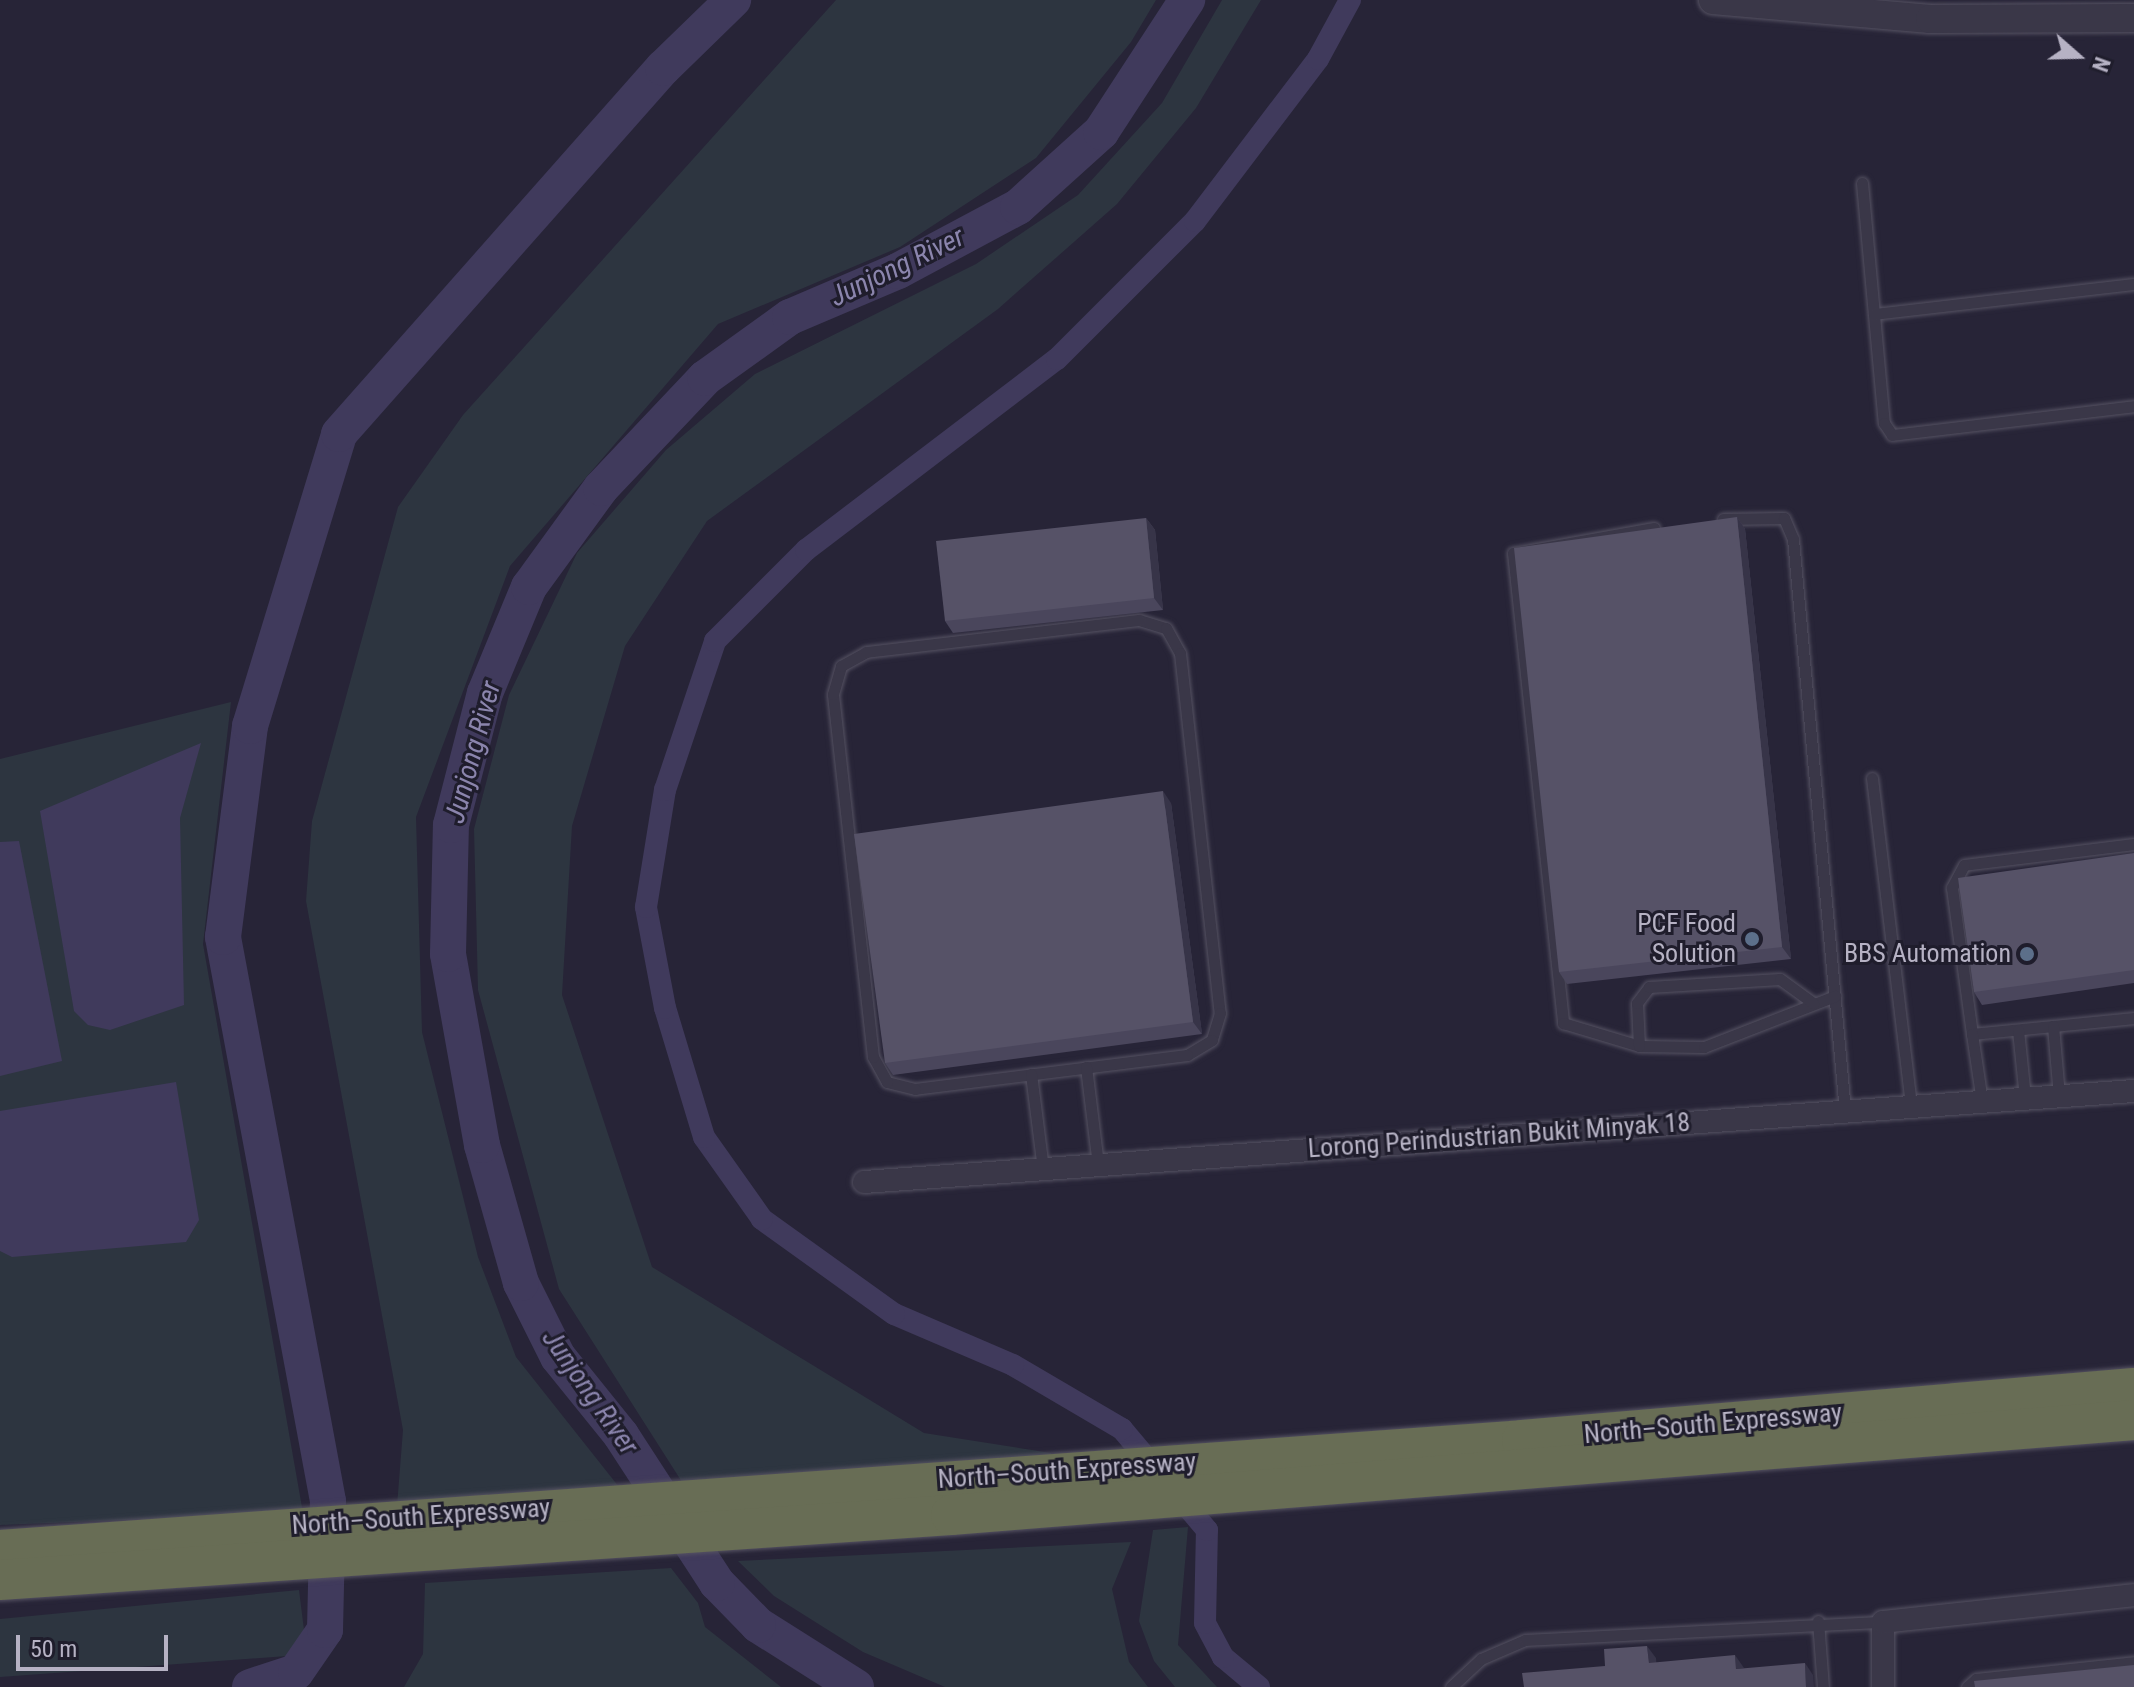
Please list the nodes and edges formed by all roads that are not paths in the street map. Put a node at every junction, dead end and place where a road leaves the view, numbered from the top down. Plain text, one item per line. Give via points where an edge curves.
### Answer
1 (1713, 0) edge
2 (2130, 22) edge
3 (1862, 183) dead end
4 (2134, 284) edge
5 (1874, 314) junction
6 (2134, 406) edge
7 (1700, 522) edge
8 (1668, 526) edge
9 (1872, 778) dead end
10 (2134, 844) edge
11 (1835, 996) junction
12 (1813, 1003) junction
13 (2134, 1018) edge
14 (2053, 1026) junction
15 (2018, 1030) junction
16 (1972, 1034) junction
17 (1639, 1046) junction
18 (1086, 1067) junction
19 (1031, 1074) junction
20 (2134, 1091) edge
21 (2059, 1096) junction
22 (2025, 1098) junction
23 (1982, 1102) junction
24 (1911, 1106) junction
25 (1845, 1112) junction
26 (1098, 1165) junction
27 (1043, 1169) junction
28 (864, 1182) dead end
29 (2134, 1388) edge
30 (2134, 1420) edge
31 (1305, 1471) junction
32 (266, 1545) junction
33 (0, 1550) edge
34 (0, 1580) edge
35 (2134, 1595) edge
36 (1818, 1621) junction
37 (1883, 1622) junction
38 (2134, 1662) edge
39 (1451, 1687) edge
40 (1823, 1687) edge
41 (1883, 1687) edge
42 (1967, 1687) edge

1 - 2 street via 1930,19
3 - 5 lane
4 - 5 lane
5 - 6 lane via 1884,423 1892,435
7 - 11 lane via 1762,514 1784,518 1793,539
8 - 17 lane via 1527,545 1513,553 1512,570 1563,1023
9 - 24 lane
10 - 16 lane via 1964,865 1954,874
11 - 12 lane
11 - 25 lane
12 - 17 lane via 1704,1047
12 - 17 lane via 1780,979 1649,987 1637,1003
13 - 14 lane
14 - 15 lane
14 - 21 lane
15 - 16 lane
15 - 22 lane
16 - 23 lane
18 - 19 lane
18 - 19 lane via 1187,1055 1201,1050 1219,1027 1176,639 1139,620 852,657 834,679 833,694 878,1071 887,1082 915,1089
18 - 26 lane
19 - 27 lane
20 - 21 street, Lorong Perindustrian Bukit Minyak 18
21 - 22 street, Lorong Perindustrian Bukit Minyak 18
22 - 23 street, Lorong Perindustrian Bukit Minyak 18
23 - 24 street, Lorong Perindustrian Bukit Minyak 18
24 - 25 street, Lorong Perindustrian Bukit Minyak 18
25 - 26 street, Lorong Perindustrian Bukit Minyak 18
26 - 27 street, Lorong Perindustrian Bukit Minyak 18
27 - 28 street, Lorong Perindustrian Bukit Minyak 18
29 - 31 highway, North–South Expressway
30 - 31 highway, North–South Expressway
31 - 32 highway, North–South Expressway
32 - 33 highway, North–South Expressway
32 - 34 highway, North–South Expressway
35 - 37 street
36 - 37 lane
36 - 39 lane via 1525,1640 1481,1659
36 - 40 lane
37 - 41 street
38 - 42 lane via 1976,1679

